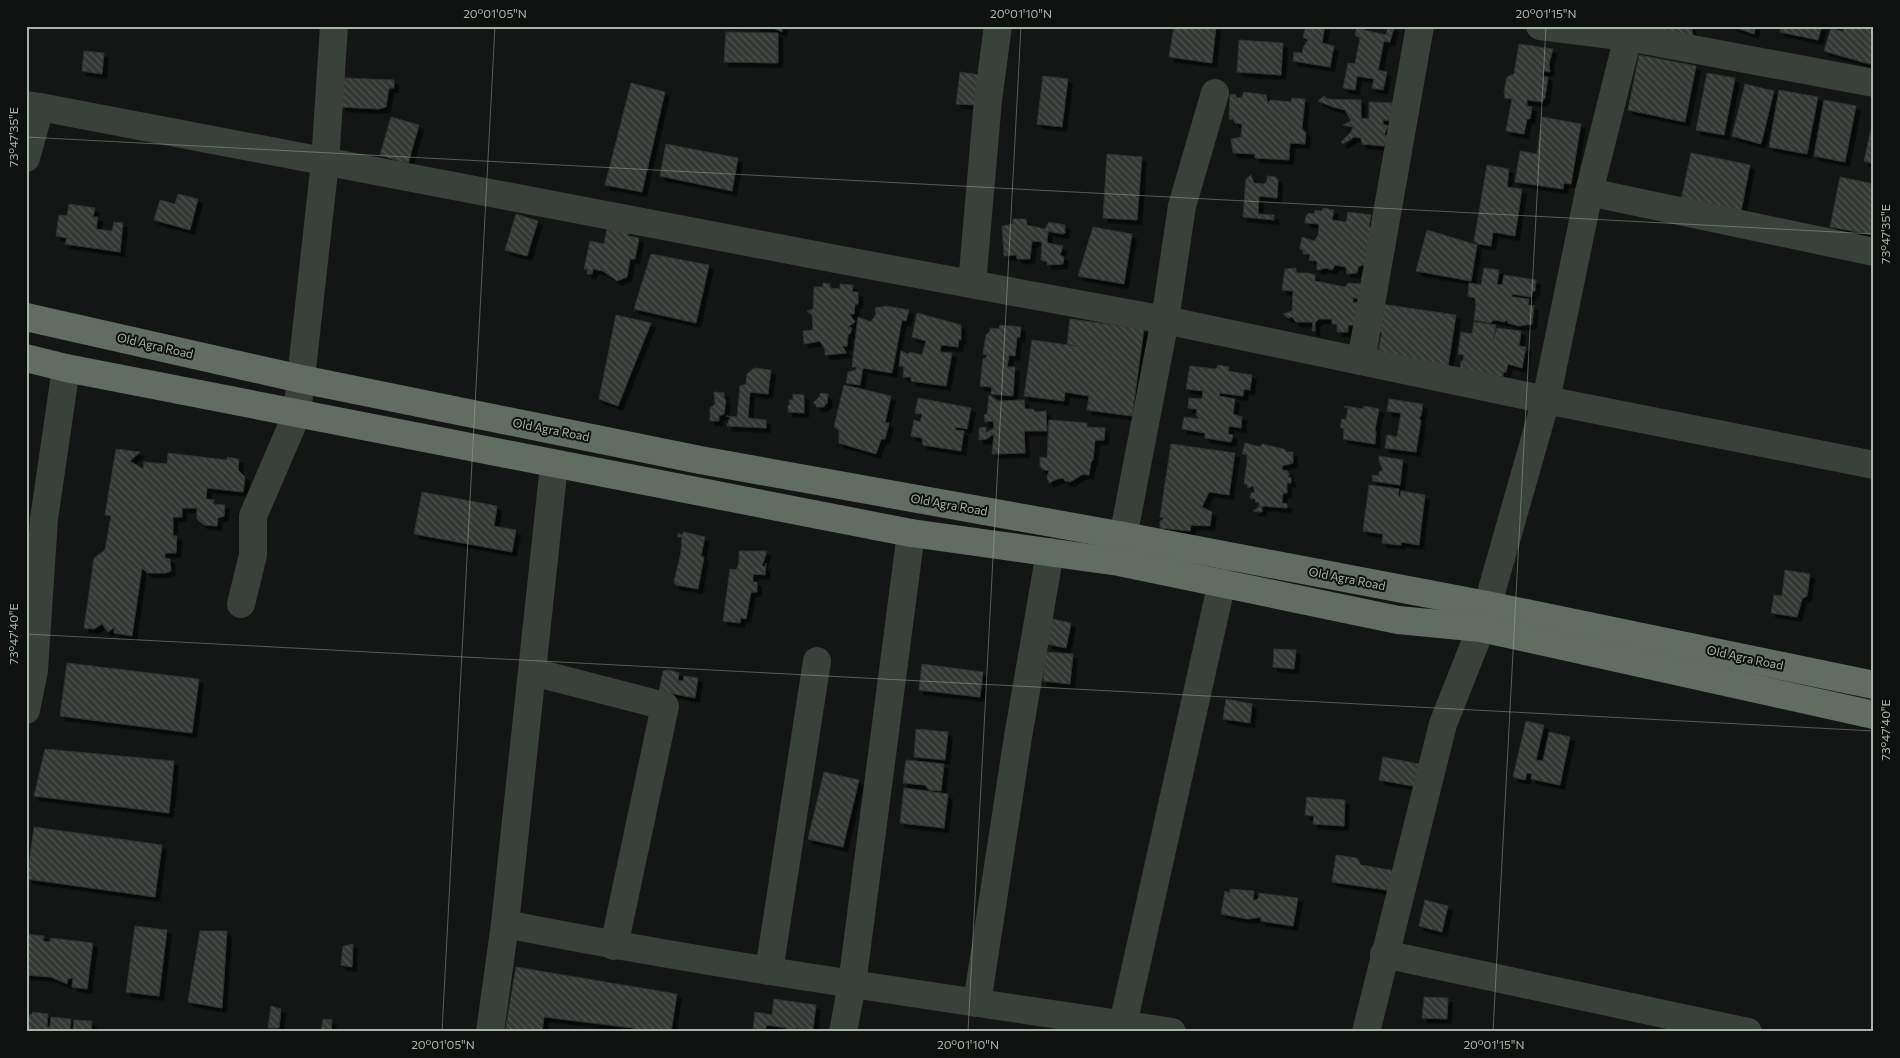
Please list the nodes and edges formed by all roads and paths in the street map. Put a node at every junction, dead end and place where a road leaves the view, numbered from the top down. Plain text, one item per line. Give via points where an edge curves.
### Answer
1 (334, 26) edge
2 (998, 26) edge
3 (1420, 26) edge
4 (1540, 26) edge
5 (1629, 32) edge
6 (1874, 83) edge
7 (1215, 93) dead end
8 (33, 106) edge
9 (26, 158) edge
10 (325, 162) junction
11 (1589, 192) junction
12 (1874, 252) edge
13 (972, 284) junction
14 (26, 317) edge
15 (1165, 320) junction
16 (74, 328) junction
17 (26, 358) edge
18 (1361, 361) junction
19 (66, 368) junction
20 (300, 379) junction
21 (1546, 400) junction
22 (297, 414) junction
23 (554, 465) junction
24 (1874, 465) edge
25 (911, 533) junction
26 (1121, 549) junction
27 (1050, 552) junction
28 (1222, 582) junction
29 (241, 604) dead end
30 (1484, 617) junction
31 (817, 661) dead end
32 (533, 672) junction
33 (1874, 685) edge
34 (26, 710) edge
35 (1874, 715) edge
36 (505, 924) junction
37 (614, 946) junction
38 (1384, 954) junction
39 (769, 971) junction
40 (852, 984) junction
41 (977, 1003) junction
42 (1122, 1024) junction
43 (1166, 1031) edge
44 (490, 1032) edge
45 (843, 1032) edge
46 (1366, 1032) edge
47 (1748, 1032) edge

1 - 10 street
2 - 13 street via 988,100
3 - 18 street
4 - 5 street
5 - 6 street
5 - 11 street
7 - 15 street via 1182,206
8 - 9 street
8 - 10 street
10 - 13 street
10 - 20 street
11 - 12 street
11 - 21 street
13 - 15 street
14 - 16 highway, Old Agra Road
15 - 18 street
15 - 26 street
16 - 19 highway
16 - 20 highway, Old Agra Road
17 - 19 highway
18 - 21 street
19 - 22 highway
19 - 34 street via 44,519 34,670
20 - 22 street
20 - 26 highway, Old Agra Road
21 - 24 street
21 - 30 street
22 - 23 highway
22 - 29 street via 253,516 253,555
23 - 25 highway
23 - 32 street
25 - 27 highway
25 - 40 street
26 - 27 highway
26 - 28 highway
26 - 30 highway, Old Agra Road
27 - 41 street
28 - 30 highway via 1398,620
28 - 42 street
30 - 33 highway, Old Agra Road
30 - 35 highway
30 - 38 street via 1443,724
31 - 39 street
32 - 36 street
32 - 37 street via 665,706
36 - 37 street
36 - 44 street
37 - 39 street
38 - 46 street
38 - 47 street
39 - 40 street
40 - 41 street
40 - 45 street
41 - 42 street
42 - 43 street

